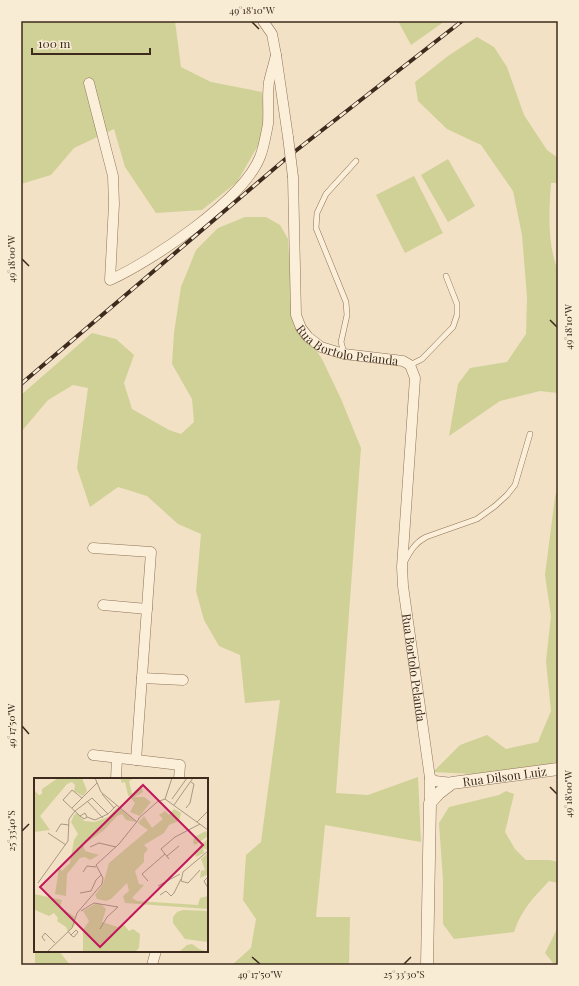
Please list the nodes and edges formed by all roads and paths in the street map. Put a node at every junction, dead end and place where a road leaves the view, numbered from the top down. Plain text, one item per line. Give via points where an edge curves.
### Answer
1 (263, 21) edge
2 (276, 55) junction
3 (89, 83) dead end
4 (356, 161) dead end
5 (446, 276) dead end
6 (344, 354) junction
7 (410, 365) junction
8 (530, 434) dead end
9 (93, 548) dead end
10 (402, 567) junction
11 (103, 605) dead end
12 (147, 609) junction
13 (142, 678) junction
14 (183, 680) dead end
15 (93, 755) dead end
16 (117, 758) junction
17 (136, 760) junction
18 (558, 769) edge
19 (116, 778) edge
20 (179, 778) edge
21 (430, 778) junction
22 (452, 783) junction
23 (430, 803) junction
24 (156, 952) edge
25 (152, 965) edge
26 (428, 965) edge

1 - 2 street, Rua Bortolo Pelanda via 272,34
2 - 3 street via 269,82 268,125 260,157 245,180 221,205 185,234 126,273 110,280 113,176
2 - 6 street, Rua Bortolo Pelanda, bridge via 292,177 296,315 301,328 316,344
4 - 6 lane via 326,194 317,213 316,228 346,302 347,315 341,342
5 - 7 lane via 457,304 453,327 422,359
6 - 7 street, Rua Bortolo Pelanda via 403,361
7 - 10 street, Rua Bortolo Pelanda via 415,378
8 - 10 lane via 515,485 507,495 477,519 419,541
9 - 12 street via 151,552
10 - 21 street, Rua Bortolo Pelanda via 402,586
11 - 12 street
12 - 13 street
13 - 14 street
13 - 17 street
15 - 16 street
16 - 17 street
16 - 19 street
17 - 20 street via 180,765
18 - 22 street, Rua Dilson Luiz
21 - 22 street via 435,782
21 - 23 street, Rua Bortolo Pelanda
22 - 23 street
23 - 26 street, Rua Bortolo Pelanda
24 - 25 street

